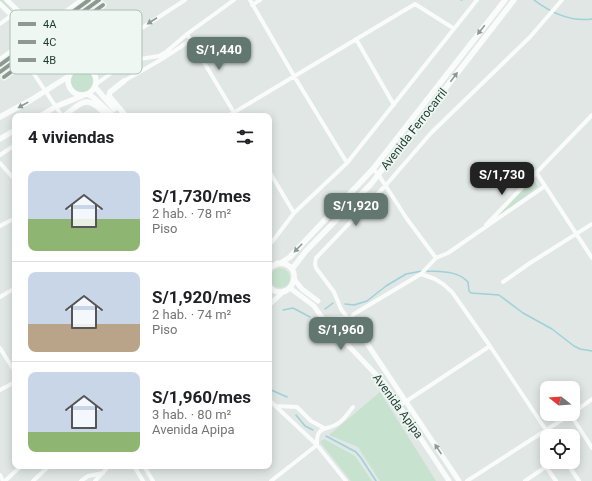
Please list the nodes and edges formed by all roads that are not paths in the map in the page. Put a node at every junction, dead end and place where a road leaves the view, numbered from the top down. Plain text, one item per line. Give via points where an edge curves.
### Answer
1 (7, 0) edge
2 (81, 0) edge
3 (99, 0) edge
4 (185, 0) edge
5 (234, 0) edge
6 (250, 0) edge
7 (260, 0) edge
8 (477, 0) edge
9 (505, 0) edge
10 (514, 0) edge
11 (562, 0) edge
12 (0, 4) edge
13 (252, 4) junction
14 (17, 10) edge
15 (67, 10) edge
16 (85, 10) edge
17 (10, 13) edge
18 (10, 16) edge
19 (0, 24) edge
20 (142, 28) edge
21 (453, 28) junction
22 (187, 34) junction
23 (356, 39) junction
24 (191, 40) junction
25 (10, 52) edge
26 (0, 59) edge
27 (142, 60) edge
28 (10, 65) edge
29 (142, 71) edge
30 (0, 72) edge
31 (34, 74) edge
32 (94, 74) edge
33 (111, 74) edge
34 (136, 74) edge
35 (70, 75) joint
36 (294, 76) junction
37 (124, 81) joint
38 (95, 86) junction
39 (46, 91) junction
40 (86, 94) junction
41 (394, 105) junction
42 (56, 106) junction
43 (45, 113) edge
44 (61, 113) edge
45 (68, 113) edge
46 (104, 113) edge
47 (110, 113) edge
48 (119, 113) edge
49 (123, 113) edge
50 (234, 113) edge
51 (237, 113) edge
52 (592, 115) edge
53 (0, 118) edge
54 (12, 132) edge
55 (0, 138) edge
56 (12, 147) edge
57 (0, 155) edge
58 (0, 163) edge
59 (347, 163) junction
60 (373, 169) junction
61 (536, 172) junction
62 (378, 174) junction
63 (272, 176) edge
64 (12, 177) edge
65 (386, 185) junction
66 (545, 186) junction
67 (294, 214) junction
68 (12, 220) edge
69 (592, 224) edge
70 (0, 226) edge
71 (481, 231) junction
72 (576, 234) junction
73 (272, 242) edge
74 (436, 258) junction
75 (592, 258) edge
76 (272, 262) edge
77 (278, 264) junction
78 (272, 267) edge
79 (292, 269) junction
80 (421, 274) junction
81 (294, 279) junction
82 (503, 282) dead end
83 (290, 288) junction
84 (272, 289) edge
85 (12, 290) edge
86 (284, 291) junction
87 (0, 297) edge
88 (318, 301) dead end
89 (272, 302) edge
90 (323, 319) junction
91 (349, 320) junction
92 (490, 346) junction
93 (0, 348) edge
94 (12, 367) edge
95 (12, 384) edge
96 (0, 390) edge
97 (590, 400) edge
98 (406, 401) junction
99 (272, 403) edge
100 (276, 406) junction
101 (400, 406) junction
102 (592, 406) edge
103 (353, 407) dead end
104 (580, 408) edge
105 (561, 421) edge
106 (576, 421) edge
107 (324, 428) junction
108 (545, 429) edge
109 (548, 429) edge
110 (540, 434) edge
111 (317, 445) junction
112 (592, 448) edge
113 (18, 469) edge
114 (46, 469) edge
115 (106, 469) edge
116 (136, 469) edge
117 (146, 469) edge
118 (543, 469) edge
119 (547, 469) edge
120 (570, 469) edge
121 (103, 473) junction
122 (0, 475) edge
123 (4, 481) edge
124 (33, 481) edge
125 (81, 481) edge
126 (95, 481) edge
127 (143, 481) edge
128 (153, 481) edge
129 (271, 481) edge
130 (346, 481) edge
131 (449, 481) edge
132 (459, 481) edge
133 (467, 481) edge
134 (525, 481) edge
135 (556, 481) edge
136 (578, 481) edge

1 - 14 street
2 - 15 street
3 - 16 highway
4 -> 20 street
5 - 22 street
6 - 13 street
7 - 13 street
8 - 21 street
9 -> 60 main road, Avenida Ferrocarril
62 -> 10 main road, Avenida Ferrocarril
11 - 65 street via 530,37 431,133
12 - 17 street
13 - 36 street
18 - 19 street
21 - 23 street via 415,4
21 - 41 street
22 - 24 street
22 - 27 street via 159,56
23 - 36 street
23 - 41 street
24 - 29 street
24 - 50 street
25 - 26 street
28 - 30 highway
31 - 39 street
32 - 38 main road
33 - 38 street
34 - 37 street
35 - 39 main road
35 - 40 main road via 68,83 71,90 77,94
36 - 51 street
36 - 59 street
37 - 49 main road via 110,92 109,96
38 - 40 main road
38 - 48 main road
39 - 42 street
39 -> 53 main road
40 - 42 main road
40 - 47 main road
41 - 59 street
42 - 43 main road
42 - 44 street
45 - 46 main road via 87,102 94,103
52 - 61 street
54 - 55 main road
56 - 57 street
58 - 64 street
59 - 67 street
60 - 62 street
60 -> 77 main road, Avenida Ferrocarril via 290,256
61 - 66 street
61 - 71 street
62 - 65 street
62 - 79 main road, Avenida Ferrocarril
63 - 67 street
65 - 74 street
65 - 91 street, Avenida Apipa via 316,258 316,268 334,292
66 - 71 street
66 - 72 street
67 - 73 street
68 - 70 street
69 - 72 street
71 - 74 street
72 - 75 street
72 - 82 street
74 - 80 street
76 - 77 main road
77 - 78 main road, Avenida Ferrocarril
77 - 79 main road via 287,265
79 - 81 main road
80 - 91 street via 354,314
80 - 92 street via 435,279 452,292
81 - 83 main road
81 - 88 street
83 - 86 main road
83 - 90 street, Avenida Apipa via 314,306
84 - 86 main road via 278,292
85 - 87 street
86 - 89 street
90 - 91 street
90 - 101 street, Avenida Apipa via 384,383
91 - 98 street, Avenida Apipa
92 - 98 street
92 - 108 street
93 - 94 street
95 - 96 street
97 - 102 street
97 - 104 street
98 - 101 street
132 -> 98 street, Avenida Apipa
99 - 100 street
100 - 107 street via 297,407 311,421
100 - 111 street
101 - 131 street, Avenida Apipa
103 - 107 street via 339,423
105 - 109 street
106 - 112 street
107 - 111 street via 318,434
110 - 133 street
111 - 129 street
111 - 130 street
113 - 123 street
114 - 124 street
115 - 121 street
116 - 127 street
117 - 128 street
118 - 134 street
119 - 135 street
120 - 136 street
121 - 125 street via 88,476
121 - 126 street
122 - 123 street

